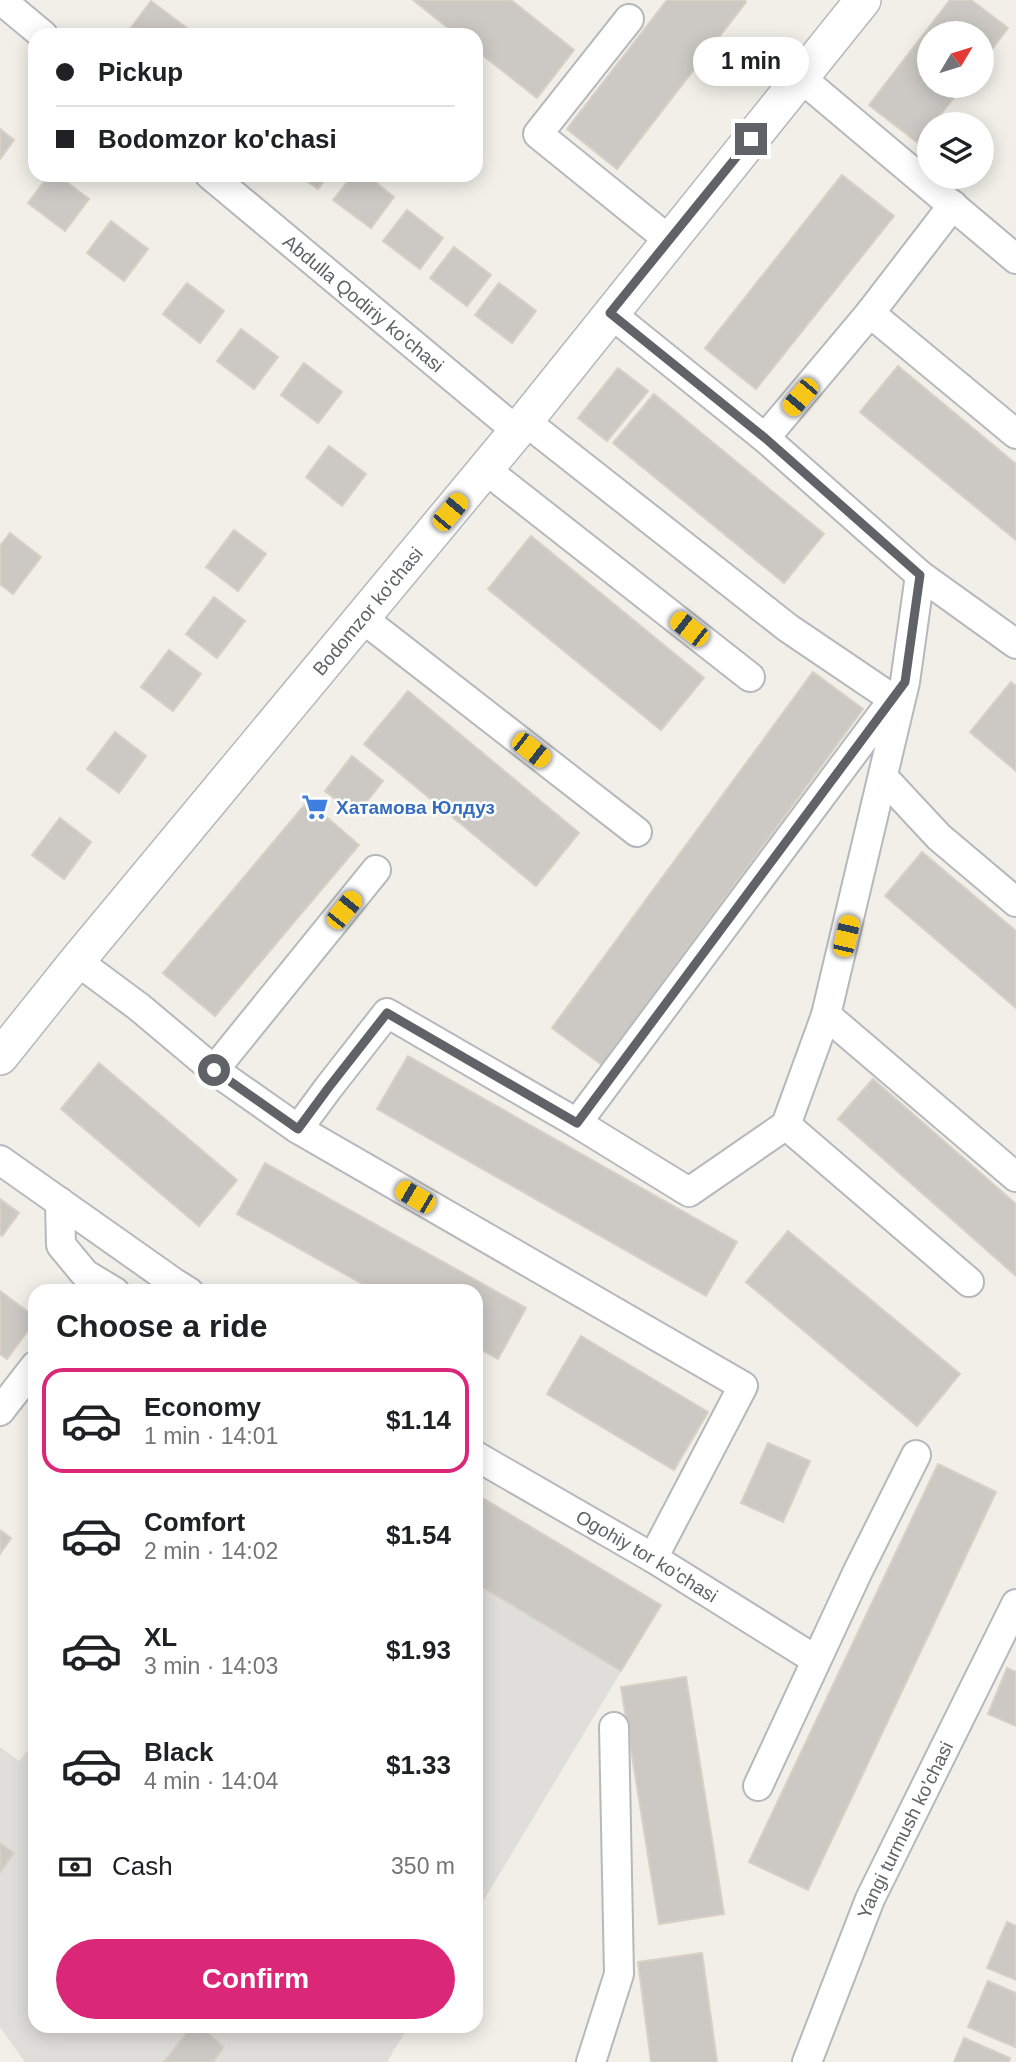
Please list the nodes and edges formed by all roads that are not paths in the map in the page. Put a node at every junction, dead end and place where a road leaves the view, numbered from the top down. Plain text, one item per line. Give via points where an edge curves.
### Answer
1 (1, 0) edge
2 (863, 0) edge
3 (629, 19) dead end
4 (35, 28) edge
5 (801, 78) junction
6 (219, 182) edge
7 (953, 205) junction
8 (668, 240) junction
9 (1016, 258) edge
10 (610, 313) junction
11 (870, 313) junction
12 (521, 426) junction
13 (1016, 434) edge
14 (765, 438) junction
15 (485, 469) junction
16 (920, 575) junction
17 (362, 618) junction
18 (1016, 644) edge
19 (750, 677) dead end
20 (900, 691) junction
21 (884, 778) junction
22 (638, 832) dead end
23 (376, 870) dead end
24 (1016, 902) edge
25 (77, 961) junction
26 (826, 1016) junction
27 (0, 1057) edge
28 (214, 1070) junction
29 (577, 1123) junction
30 (786, 1125) junction
31 (298, 1129) junction
32 (0, 1160) edge
33 (1016, 1177) edge
34 (60, 1202) junction
35 (969, 1282) dead end
36 (97, 1284) edge
37 (176, 1284) edge
38 (28, 1375) edge
39 (0, 1411) edge
40 (916, 1455) dead end
41 (483, 1460) edge
42 (653, 1558) junction
43 (1016, 1604) edge
44 (816, 1660) junction
45 (614, 1727) dead end
46 (758, 1786) dead end
47 (591, 2062) edge
48 (807, 2062) edge

1 - 4 street
2 - 5 street, Bodomzor ko'chasi
3 - 8 street via 538,134
5 - 7 street
5 - 8 street, Bodomzor ko'chasi
6 - 12 street, Abdulla Qodiriy ko'chasi
7 - 9 street
7 - 11 street
8 - 10 street, Bodomzor ko'chasi
10 - 12 street, Bodomzor ko'chasi
10 - 14 street
11 - 13 street
11 - 14 street
12 - 15 street, Bodomzor ko'chasi
12 - 20 street, Abdulla Qodiriy ko'chasi via 788,628
14 - 16 street
15 - 17 street, Bodomzor ko'chasi
15 - 19 street
16 - 18 street
16 - 20 street
17 - 22 street
17 - 25 street, Bodomzor ko'chasi
20 - 21 street
20 - 29 street
21 - 24 street via 939,837
21 - 26 street
23 - 28 street
25 - 27 street, Bodomzor ko'chasi
25 - 28 street
26 - 30 street
26 - 33 street
28 - 31 street
29 - 30 street via 690,1192
29 - 31 street via 387,1013
30 - 35 street
31 - 42 street via 743,1386
32 - 34 street
34 - 36 street via 61,1245
34 - 37 street
38 - 39 street
40 - 44 street
41 - 42 street, Ogohiy tor ko'chasi
42 - 44 street, Ogohiy tor ko'chasi
43 - 48 street, Yangi turmush ko'chasi via 870,1899
44 - 46 street
45 - 47 street via 619,1974

